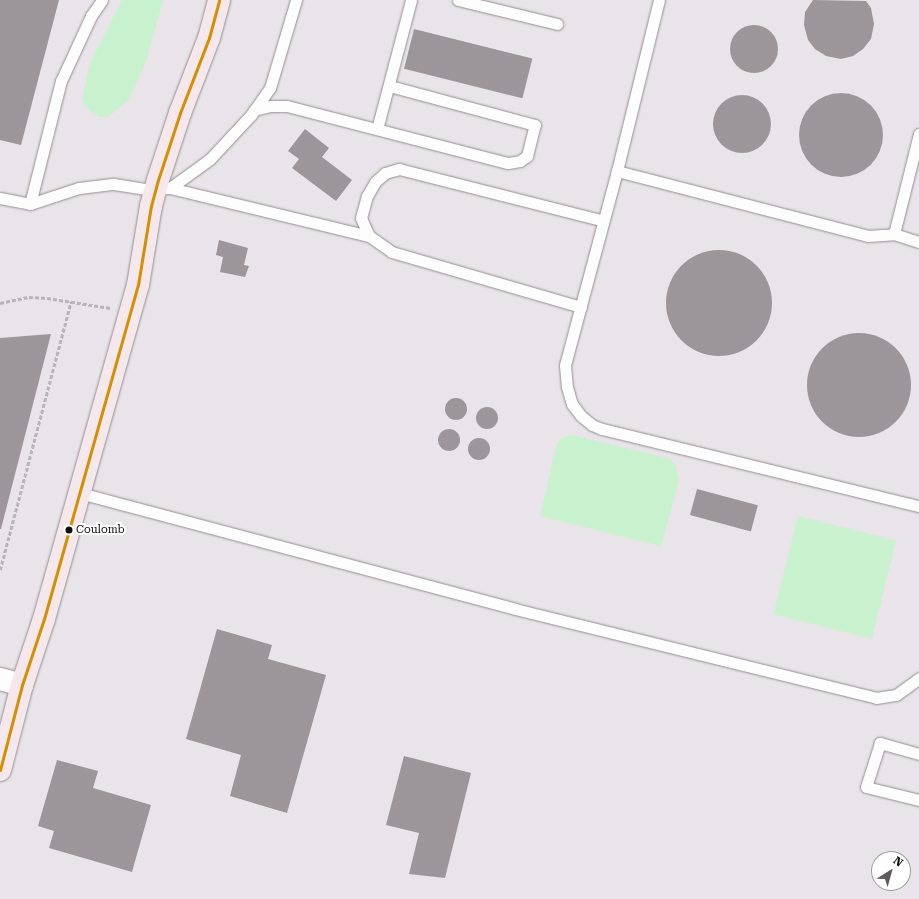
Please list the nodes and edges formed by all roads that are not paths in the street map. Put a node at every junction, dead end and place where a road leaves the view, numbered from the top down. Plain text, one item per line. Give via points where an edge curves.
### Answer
1 (102, 0) edge
2 (219, 0) edge
3 (296, 0) edge
4 (411, 0) edge
5 (458, 0) edge
6 (659, 0) edge
7 (557, 24) dead end
8 (389, 86) junction
9 (254, 110) junction
10 (377, 129) junction
11 (919, 134) edge
12 (617, 171) junction
13 (163, 189) junction
14 (0, 198) edge
15 (30, 204) junction
16 (604, 221) junction
17 (894, 234) junction
18 (369, 236) junction
19 (919, 242) edge
20 (580, 307) junction
21 (80, 492) junction
22 (919, 506) edge
23 (919, 678) edge
24 (0, 679) edge
25 (22, 685) junction
26 (919, 754) edge
27 (0, 770) edge
28 (919, 800) edge

1 - 15 lane via 91,16 61,81
2 - 13 street via 209,38 180,113
3 - 9 lane via 270,88
4 - 8 lane
5 - 7 lane
6 - 12 lane
8 - 10 lane
8 - 10 lane via 535,125 527,156 520,161 508,163
9 - 10 lane via 270,106 287,106
9 - 13 lane via 210,159
11 - 17 lane
12 - 16 lane
12 - 17 lane via 868,236
13 - 15 lane via 114,184 78,188
13 - 18 lane
13 - 21 street via 151,206 138,286
14 - 15 lane
16 - 18 lane via 399,169 385,173 375,182 367,196 362,218
16 - 20 lane
17 - 19 lane
18 - 20 lane via 392,252
20 - 22 lane via 565,365 567,387 572,404 592,425
21 - 23 lane via 516,609 876,698 896,695
21 - 25 street via 44,619
24 - 25 street
25 - 27 street
26 - 28 lane via 880,743 866,787

